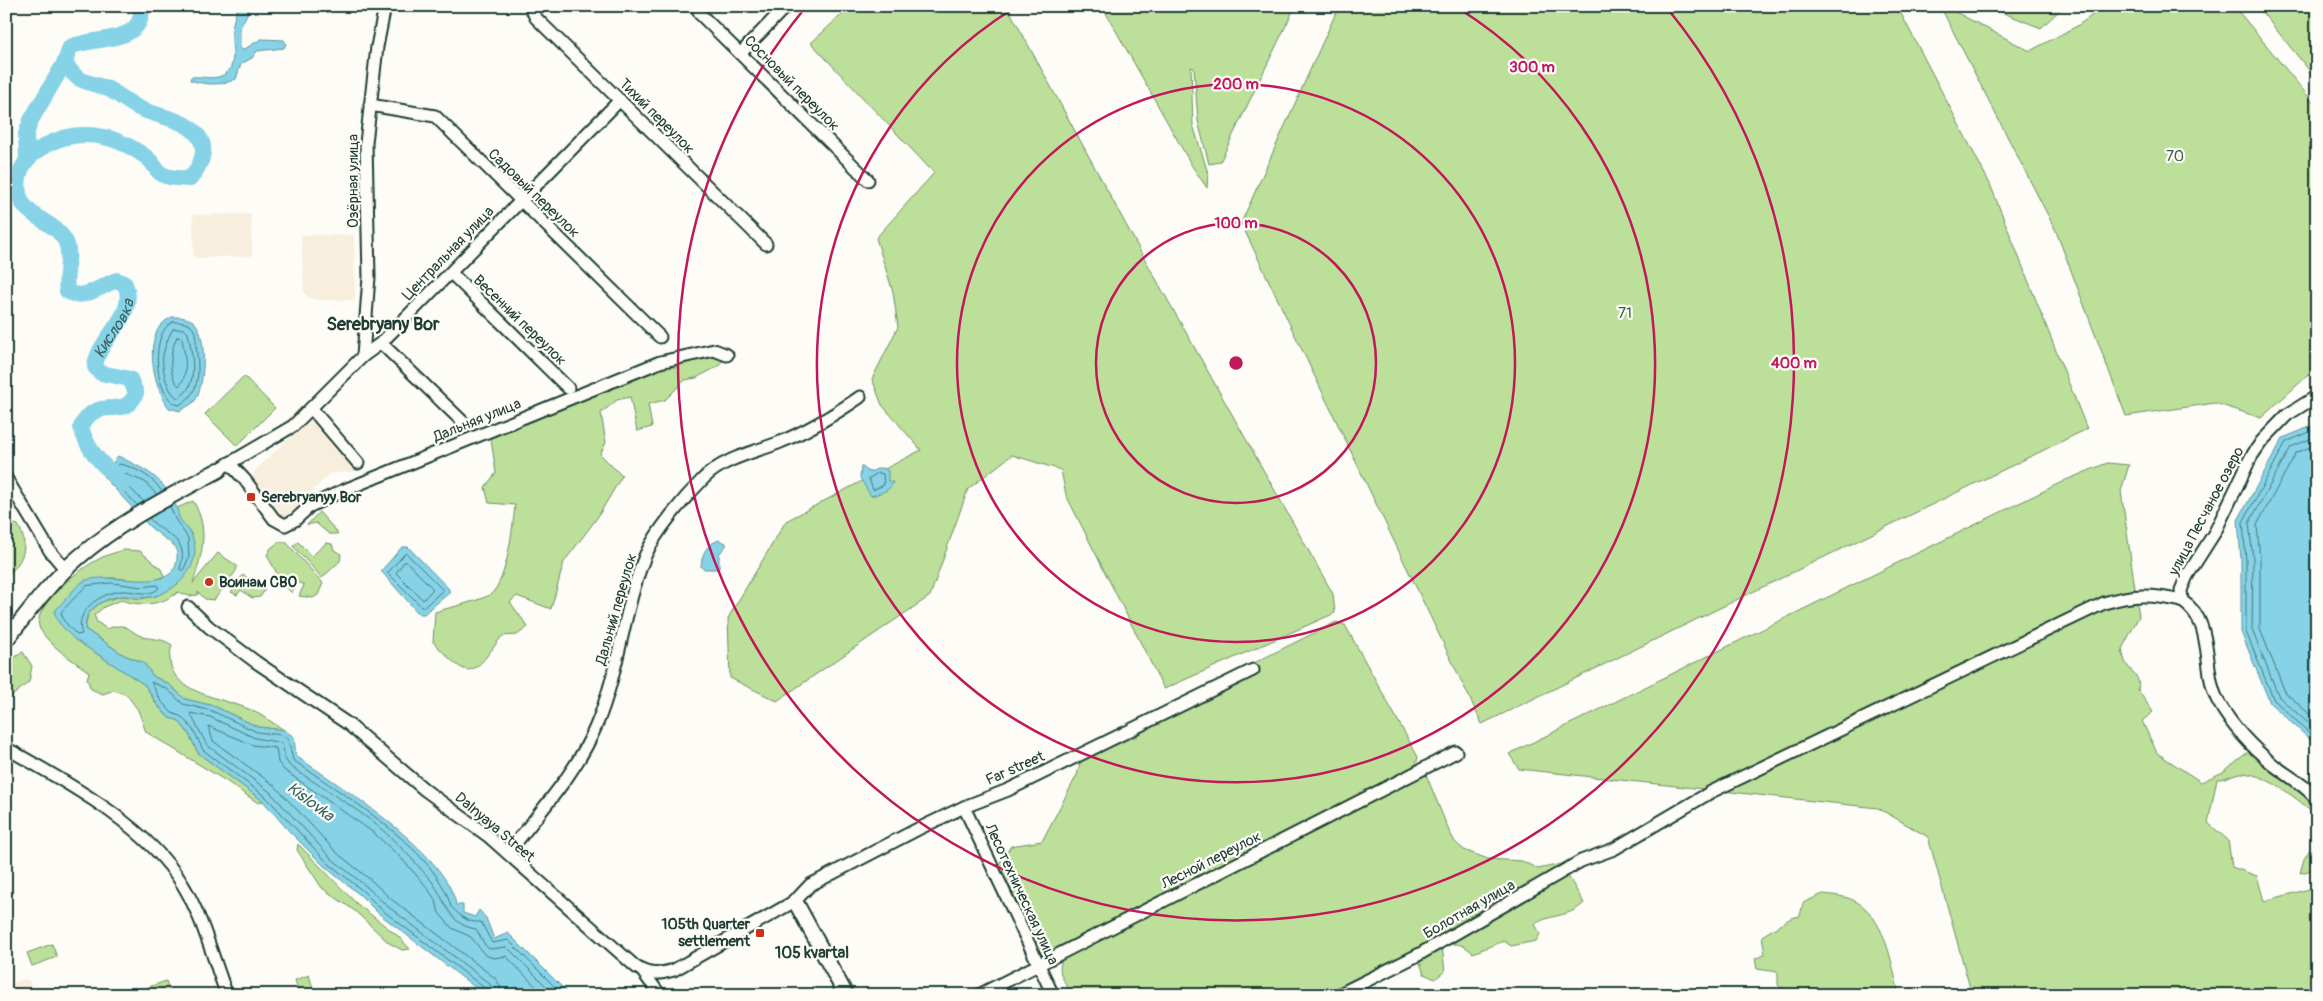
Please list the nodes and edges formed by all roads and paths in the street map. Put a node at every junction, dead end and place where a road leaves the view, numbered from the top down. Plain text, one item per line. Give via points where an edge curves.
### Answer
1 (385, 6) edge
2 (530, 6) edge
3 (697, 6) edge
4 (786, 6) edge
5 (740, 53) junction
6 (620, 100) junction
7 (370, 105) junction
8 (868, 180) dead end
9 (520, 200) junction
10 (766, 244) dead end
11 (451, 274) junction
12 (660, 337) dead end
13 (381, 343) junction
14 (727, 355) dead end
15 (363, 356) junction
16 (568, 388) dead end
17 (2317, 396) edge
18 (860, 397) dead end
19 (311, 408) junction
20 (465, 424) dead end
21 (358, 463) dead end
22 (224, 467) junction
23 (6, 478) edge
24 (66, 570) junction
25 (2182, 601) junction
26 (188, 607) dead end
27 (6, 640) edge
28 (1253, 670) dead end
29 (6, 748) edge
30 (1456, 752) dead end
31 (2316, 798) edge
32 (964, 806) junction
33 (508, 853) junction
34 (795, 901) junction
35 (1039, 964) junction
36 (643, 972) junction
37 (227, 995) edge
38 (660, 995) edge
39 (846, 995) edge
40 (979, 995) edge
41 (1053, 995) edge
42 (1338, 995) edge

1 - 7 street, Озёрная улица
2 - 6 street, Тихий переулок via 534,15
3 - 5 street, Сосновый переулок via 700,14
4 - 5 street
5 - 8 street, Сосновый переулок
6 - 9 street, Центральная улица
6 - 10 street, Тихий переулок
7 - 9 street, Садовый переулок via 435,116
7 - 15 street, Озёрная улица via 366,143 369,277
9 - 11 street, Центральная улица
9 - 12 street, Садовый переулок
11 - 13 street, Центральная улица
11 - 16 street, Весенний переулок
13 - 15 street, Центральная улица
13 - 20 street
14 - 22 street, Дальняя улица via 714,350 660,362 342,491 310,506 290,524 277,522 256,495
15 - 19 street, Центральная улица
17 - 25 street, улица Песчаное озеро via 2287,415 2262,440 2187,576
18 - 33 street, Дальний переулок via 824,421 778,443 736,456 705,477 658,531 637,582 609,692 582,756
19 - 21 street
19 - 22 street, Центральная улица via 280,435
22 - 24 street via 121,525
23 - 24 street via 50,551
24 - 27 street
25 - 31 street via 2190,606 2197,618 2206,644 2210,682 2219,703 2253,745
25 - 42 street, Болотная улица via 2153,595 2127,596 2104,603 1710,792 1614,849 1581,861 1418,955
26 - 33 street, Dalnyaya Street via 256,662 348,724 425,790
28 - 32 street, Far street via 1008,790
29 - 37 street via 111,812 150,844 183,885
30 - 35 street, Лесной переулок
32 - 34 street, Far street via 810,885
32 - 35 street, Лесотехническая улица
33 - 36 street, Dalnyaya Street
34 - 36 street via 674,970 652,974
34 - 39 street
35 - 40 street, Лесной переулок
35 - 41 street, Лесотехническая улица
36 - 38 street

